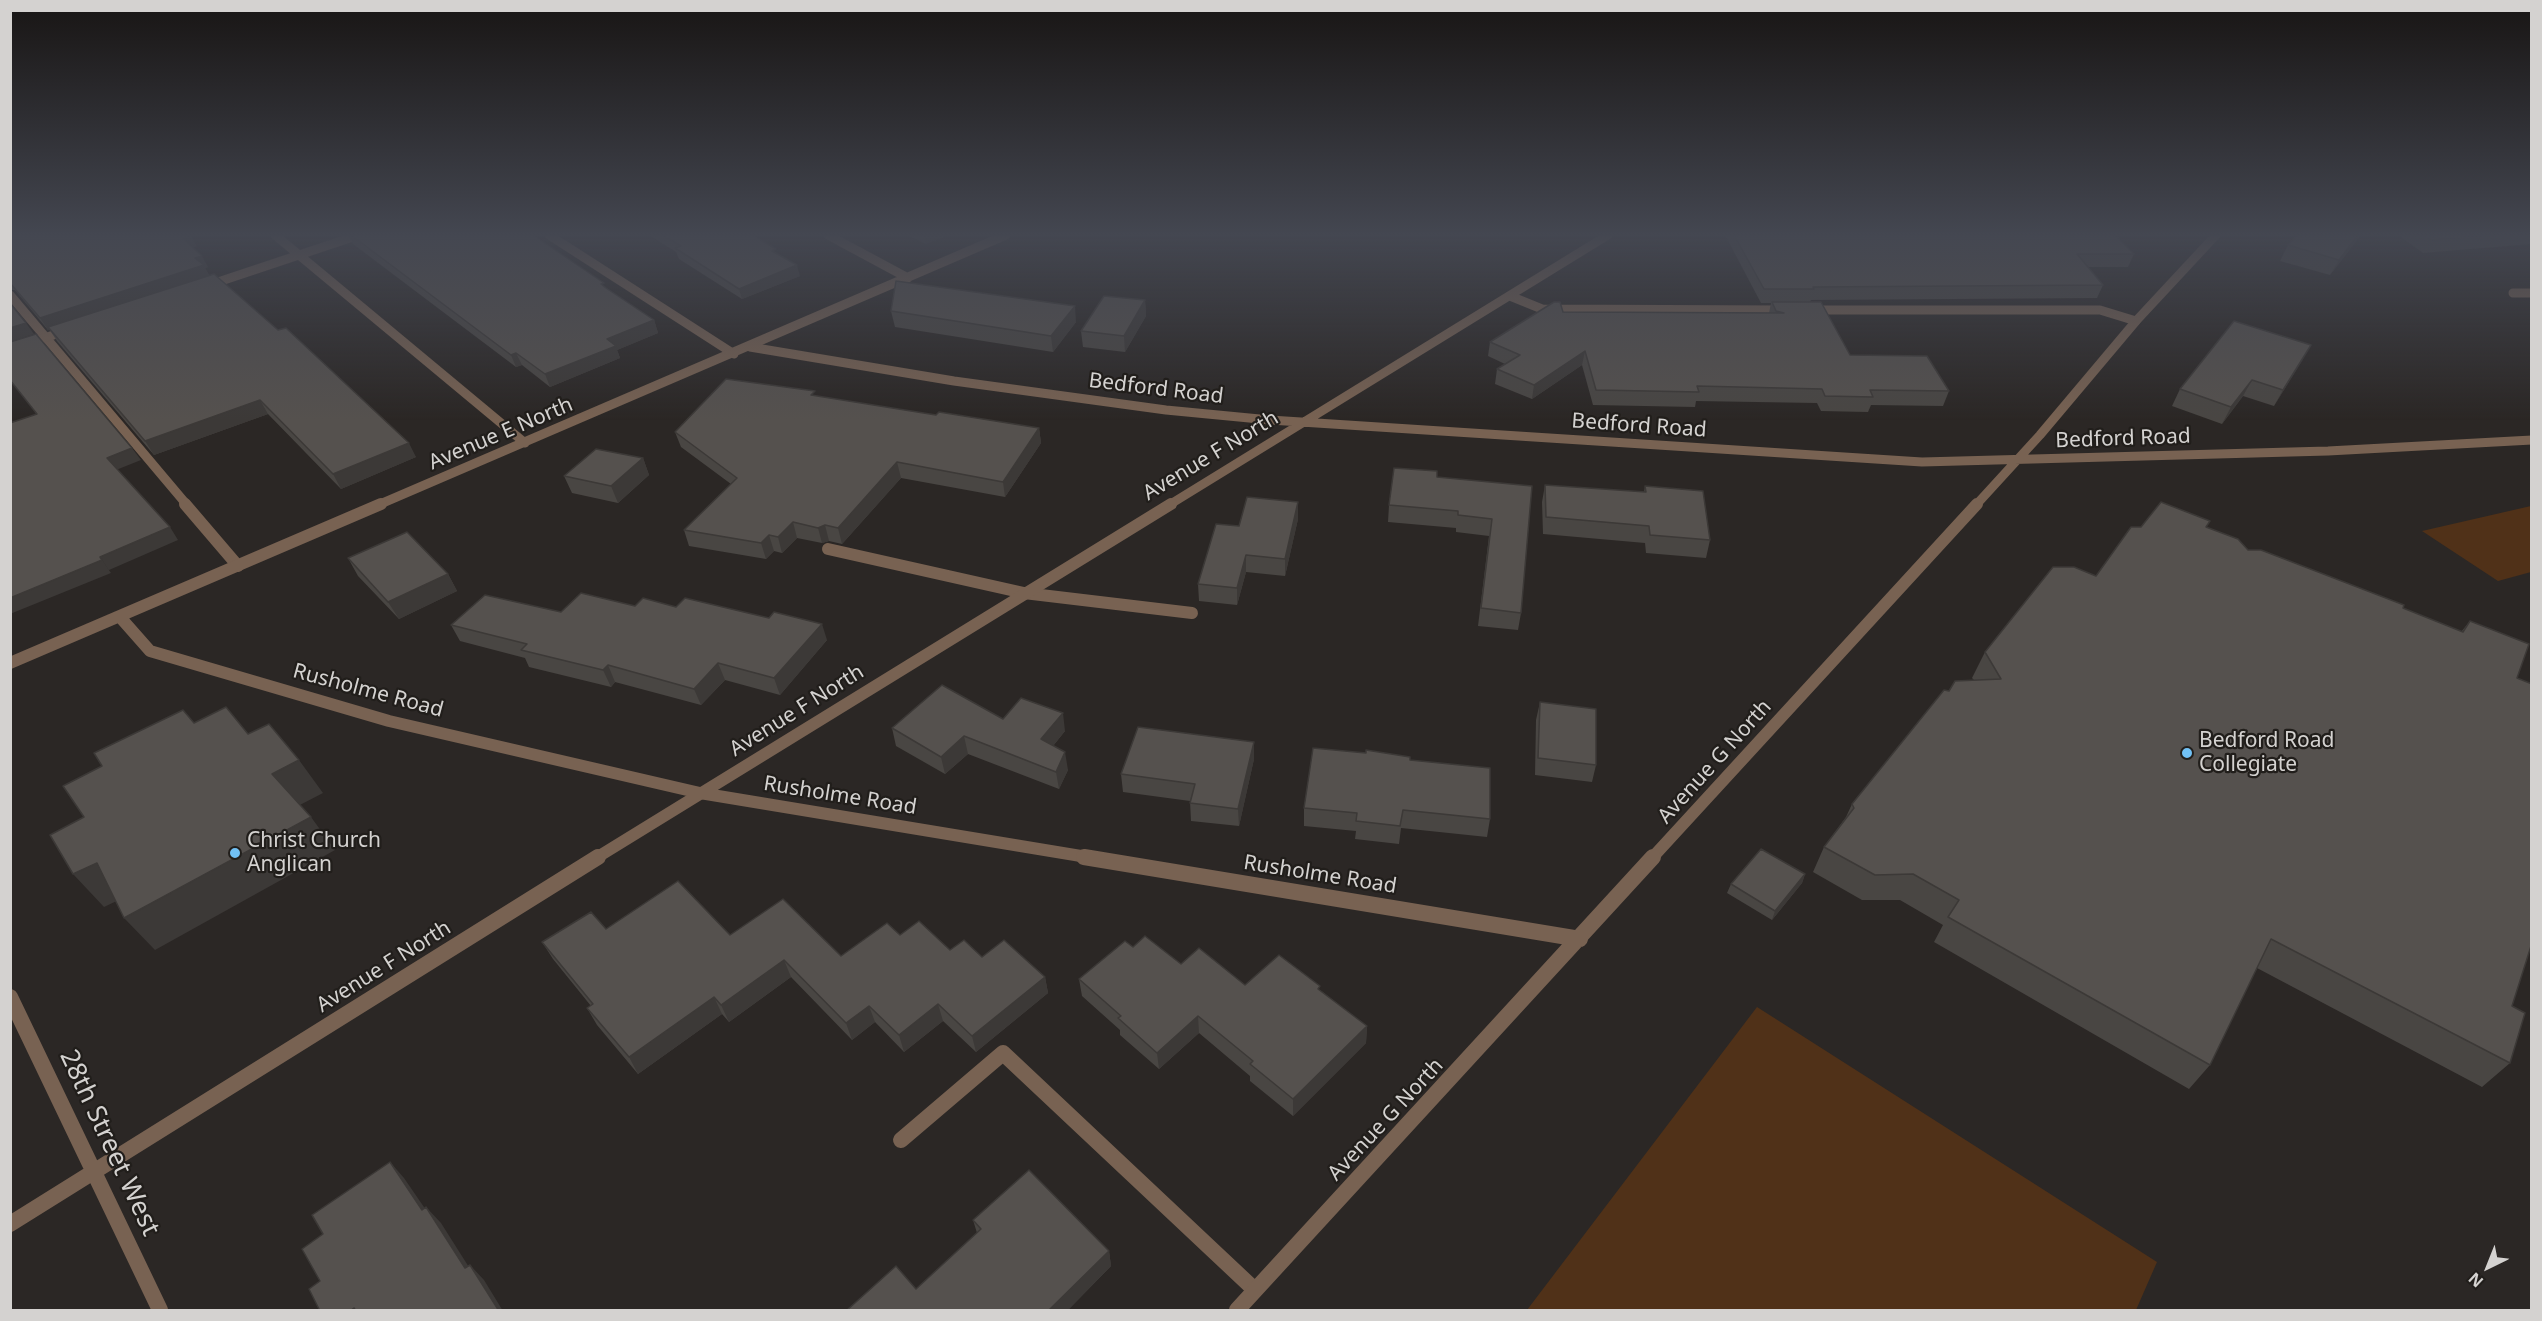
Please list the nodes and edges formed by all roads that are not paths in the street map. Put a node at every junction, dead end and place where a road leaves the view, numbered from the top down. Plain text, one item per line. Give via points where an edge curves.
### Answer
1 (11, 297) edge
2 (350, 297) edge
3 (645, 297) edge
4 (865, 297) edge
5 (1509, 297) edge
6 (1512, 297) edge
7 (2159, 297) edge
8 (1792, 310) edge
9 (1803, 310) edge
10 (2136, 321) junction
11 (81, 326) edge
12 (47, 338) junction
13 (750, 347) junction
14 (10, 349) edge
15 (734, 354) junction
16 (1304, 422) junction
17 (2532, 440) edge
18 (525, 443) junction
19 (2015, 461) junction
20 (828, 549) dead end
21 (238, 566) junction
22 (1024, 593) junction
23 (1192, 613) dead end
24 (120, 617) junction
25 (10, 663) edge
26 (700, 793) junction
27 (1580, 939) junction
28 (10, 997) edge
29 (901, 1140) dead end
30 (94, 1171) junction
31 (10, 1224) edge
32 (1256, 1290) junction
33 (160, 1311) edge
34 (1237, 1311) edge

1 - 12 street
2 - 18 street
3 - 15 street
4 - 13 street, Avenue E North
5 - 16 street, Avenue F North
6 - 8 street via 1542,309
7 - 10 street, Avenue G North
9 - 10 street via 2100,310
10 - 19 street, Avenue G North
11 - 12 street
12 - 14 street
12 - 21 street
13 - 15 street, Avenue E North
13 - 16 street, Bedford Road via 954,381 1166,410
15 - 18 street, Avenue E North
16 - 19 street, Bedford Road via 1922,462
16 - 22 street, Avenue F North
17 - 19 street, Bedford Road
18 - 21 street, Avenue E North
19 - 27 street, Avenue G North
20 - 22 street
21 - 24 street, Avenue E North
22 - 23 street
22 - 26 street, Avenue F North
24 - 25 street, Avenue E North
24 - 26 street, Rusholme Road via 150,651 389,721
26 - 27 street, Rusholme Road
26 - 30 street, Avenue F North
27 - 32 street, Avenue G North
28 - 30 street, 28th Street West
29 - 32 street via 1003,1053
30 - 31 street, Avenue F North
30 - 33 street, 28th Street West
32 - 34 street, Avenue G North

